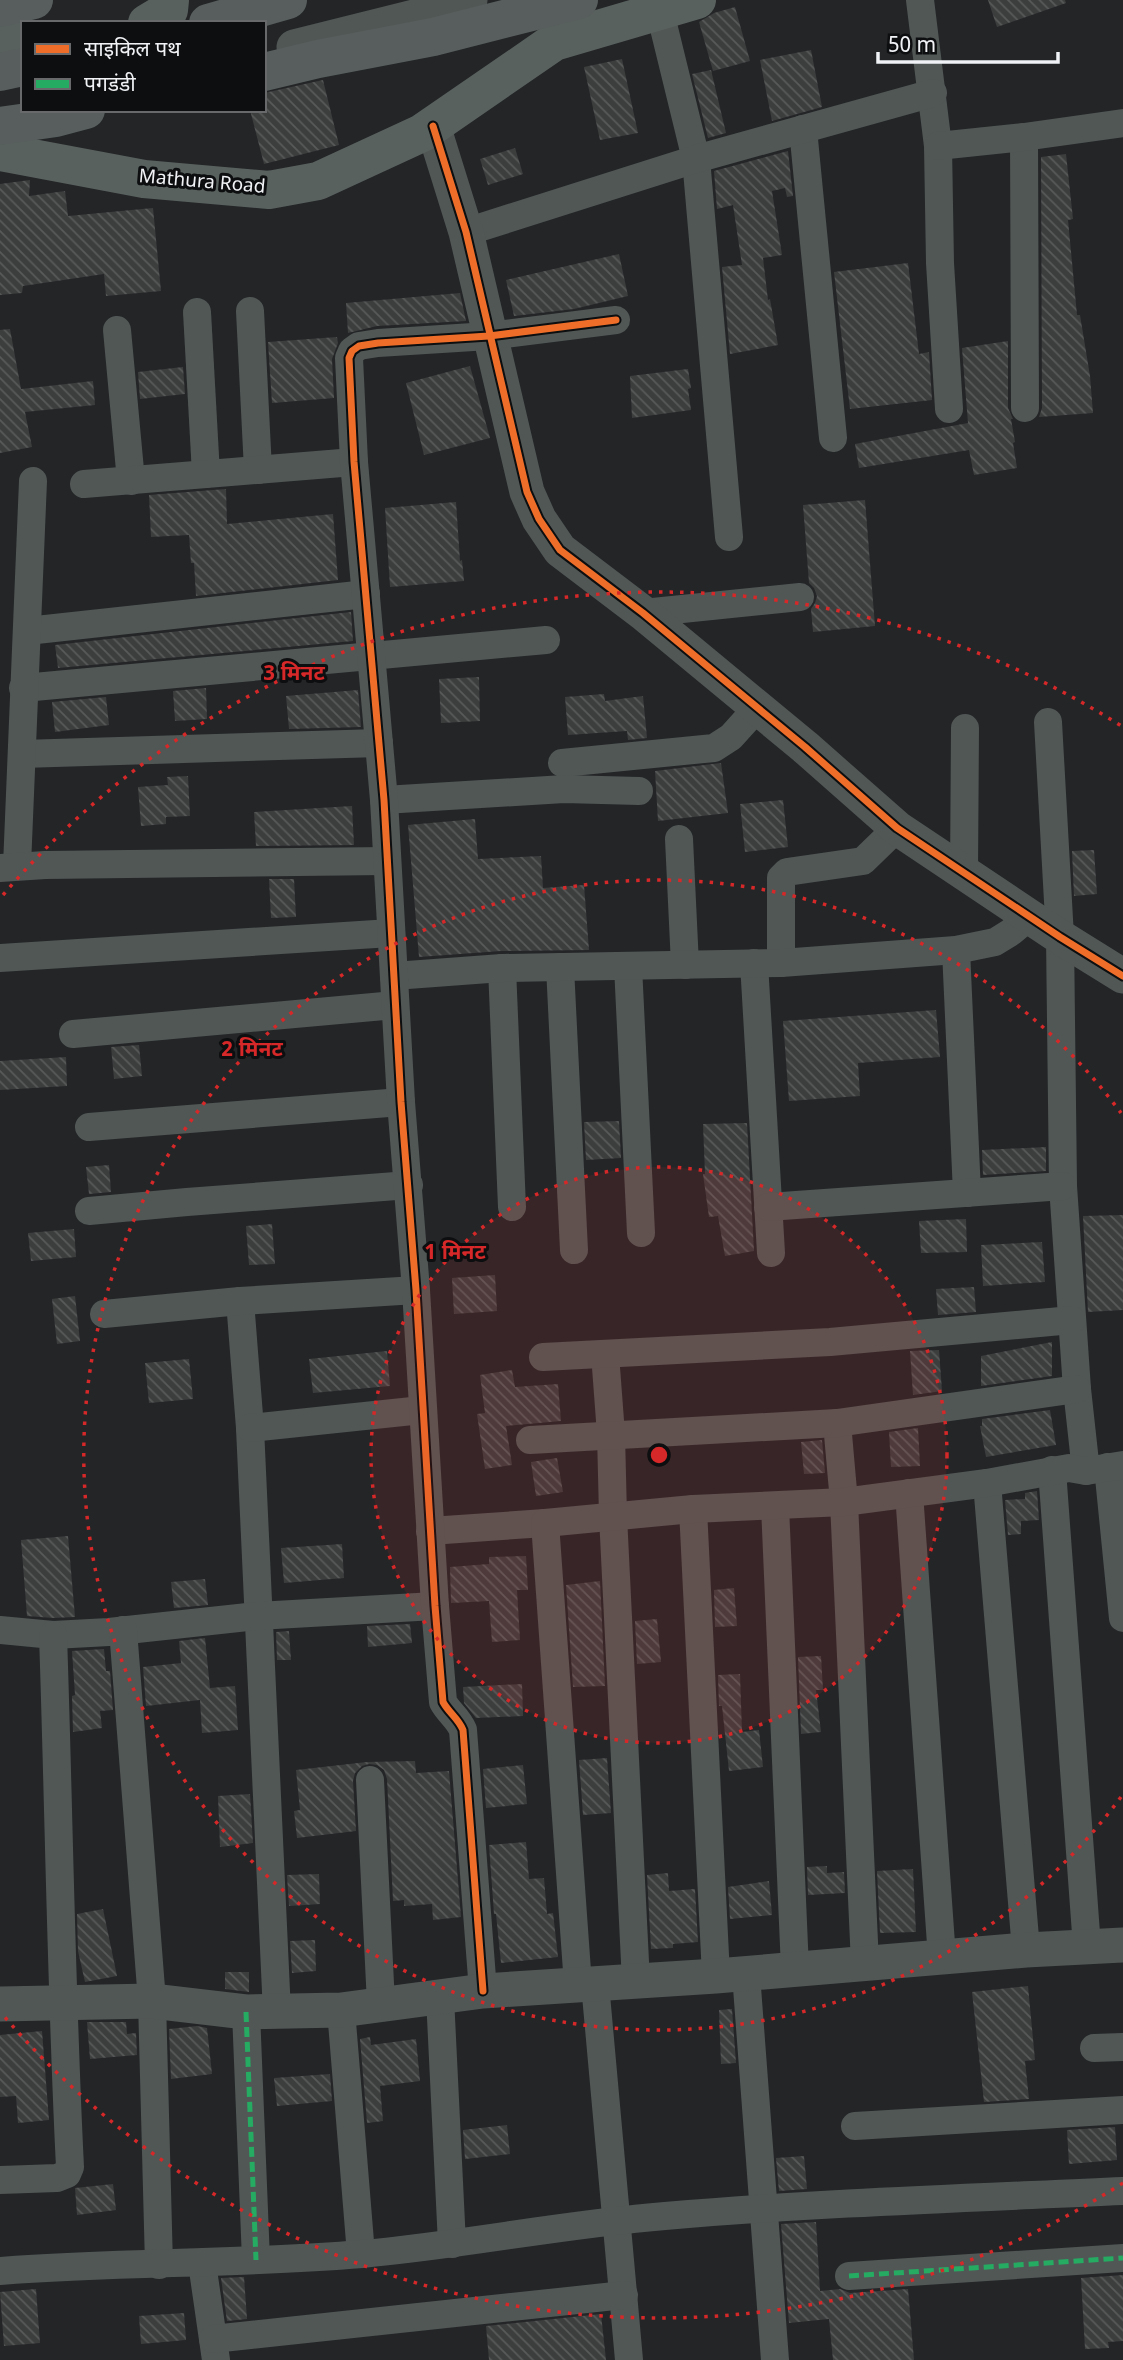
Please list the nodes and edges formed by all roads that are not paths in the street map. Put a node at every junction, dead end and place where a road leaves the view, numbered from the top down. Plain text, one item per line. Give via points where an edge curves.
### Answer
1 (34, 0) edge
2 (170, 0) edge
3 (288, 0) edge
4 (470, 0) edge
5 (697, 0) edge
6 (920, 0) edge
7 (569, 3) edge
8 (0, 8) edge
9 (660, 12) junction
10 (150, 21) edge
11 (215, 21) edge
12 (21, 37) edge
13 (0, 39) edge
14 (266, 54) edge
15 (21, 67) edge
16 (0, 72) edge
17 (266, 72) edge
18 (933, 93) junction
19 (78, 112) edge
20 (1123, 123) edge
21 (0, 126) edge
22 (433, 126) junction
23 (803, 129) junction
24 (1024, 137) junction
25 (938, 146) junction
26 (0, 152) edge
27 (696, 159) junction
28 (466, 232) junction
29 (250, 311) dead end
30 (197, 312) dead end
31 (616, 320) dead end
32 (117, 330) dead end
33 (489, 336) junction
34 (1025, 408) dead end
35 (949, 409) dead end
36 (833, 438) dead end
37 (354, 462) junction
38 (258, 470) junction
39 (206, 474) junction
40 (33, 481) dead end
41 (131, 481) junction
42 (84, 484) dead end
43 (729, 537) dead end
44 (366, 594) junction
45 (800, 597) dead end
46 (643, 613) junction
47 (27, 631) junction
48 (546, 640) dead end
49 (372, 657) junction
50 (23, 688) junction
51 (757, 708) junction
52 (1048, 722) dead end
53 (965, 729) dead end
54 (379, 743) junction
55 (22, 754) junction
56 (562, 763) dead end
57 (639, 790) dead end
58 (384, 800) junction
59 (897, 828) junction
60 (679, 839) dead end
61 (386, 861) junction
62 (9, 867) edge
63 (964, 873) junction
64 (1029, 916) junction
65 (391, 933) junction
66 (1060, 937) junction
67 (956, 950) junction
68 (0, 958) edge
69 (767, 963) junction
70 (685, 965) junction
71 (628, 966) junction
72 (560, 967) junction
73 (502, 968) junction
74 (394, 976) junction
75 (1123, 976) edge
76 (395, 1004) junction
77 (73, 1034) dead end
78 (401, 1101) junction
79 (89, 1127) dead end
80 (409, 1185) junction
81 (1063, 1186) junction
82 (967, 1193) junction
83 (512, 1207) dead end
84 (768, 1207) junction
85 (89, 1212) dead end
86 (641, 1233) dead end
87 (574, 1250) dead end
88 (771, 1253) dead end
89 (416, 1290) junction
90 (240, 1301) junction
91 (104, 1314) dead end
92 (1072, 1320) junction
93 (605, 1354) junction
94 (543, 1357) dead end
95 (1077, 1389) junction
96 (422, 1410) junction
97 (837, 1423) junction
98 (250, 1428) junction
99 (611, 1434) junction
100 (530, 1440) dead end
101 (1106, 1467) edge
102 (1052, 1470) junction
103 (987, 1483) junction
104 (909, 1493) junction
105 (844, 1502) junction
106 (775, 1506) junction
107 (693, 1508) junction
108 (613, 1516) junction
109 (545, 1522) junction
110 (430, 1531) junction
111 (435, 1606) junction
112 (257, 1616) junction
113 (1123, 1618) edge
114 (0, 1630) edge
115 (123, 1630) junction
116 (53, 1634) junction
117 (370, 1780) dead end
118 (1123, 1945) edge
119 (1087, 1947) junction
120 (1026, 1951) junction
121 (942, 1958) junction
122 (865, 1964) junction
123 (795, 1969) junction
124 (731, 1975) junction
125 (636, 1982) junction
126 (587, 1984) junction
127 (483, 1991) junction
128 (440, 1997) junction
129 (152, 2001) junction
130 (62, 2003) junction
131 (0, 2004) edge
132 (381, 2004) junction
133 (341, 2010) junction
134 (262, 2012) junction
135 (1123, 2047) edge
136 (1094, 2049) dead end
137 (1123, 2110) edge
138 (855, 2126) dead end
139 (0, 2180) edge
140 (1123, 2191) edge
141 (764, 2208) junction
142 (615, 2221) junction
143 (452, 2244) junction
144 (361, 2254) junction
145 (1123, 2258) edge
146 (256, 2260) junction
147 (202, 2263) junction
148 (159, 2265) junction
149 (0, 2271) edge
150 (849, 2276) dead end
151 (624, 2295) junction
152 (214, 2349) edge
153 (629, 2360) edge
154 (775, 2360) edge

1 - 8 highway
2 - 10 main road via 169,10
3 - 11 highway
4 - 14 street
5 - 9 main road, Mathura Road
6 - 18 street
7 - 17 highway
9 - 22 main road, Mathura Road via 554,42
9 - 27 street
12 - 13 main road
15 - 16 highway
18 - 23 street
18 - 25 street
19 - 21 highway
20 - 24 street
22 - 26 main road, Mathura Road via 318,181 269,190 144,179
22 - 28 street
23 - 27 street
23 - 36 street
24 - 25 street
24 - 34 street
25 - 35 street
27 - 28 street
27 - 43 street
28 - 33 street
29 - 38 street
30 - 39 street
31 - 33 street
32 - 41 street
33 - 37 street via 379,343 352,351
33 - 46 street via 527,492 539,519 560,550
37 - 38 street
37 - 44 street
38 - 39 street
39 - 41 street
40 - 47 street
41 - 42 street
44 - 47 street
44 - 49 street
45 - 46 street
46 - 51 street
47 - 50 street
48 - 49 street
49 - 50 street
49 - 54 street
50 - 55 street
51 - 56 street via 731,737 713,748
51 - 59 street
52 - 66 street
53 - 63 street
54 - 55 street
54 - 58 street
55 - 62 street
57 - 58 street via 564,789
58 - 61 street
59 - 63 street
59 - 69 street via 863,861 787,872 781,878
60 - 70 street
61 - 62 street
61 - 65 street
63 - 64 street
64 - 66 street
64 - 67 street via 995,942
65 - 68 street
65 - 74 street
66 - 75 street
66 - 81 street
67 - 69 street
67 - 82 street
69 - 70 street
69 - 84 street
70 - 71 street
71 - 72 street
71 - 86 street
72 - 73 street
72 - 87 street
73 - 74 street
73 - 83 street
74 - 76 street
76 - 77 street
76 - 78 street
78 - 79 street
78 - 80 street
80 - 85 street
80 - 89 street
81 - 82 street
81 - 92 street
82 - 84 street
84 - 88 street
89 - 90 street
89 - 96 street
90 - 91 street
90 - 98 street
92 - 93 street via 830,1342
92 - 95 street
93 - 94 street
93 - 99 street
95 - 97 street
95 - 101 street
96 - 98 street
96 - 110 street
97 - 99 street
97 - 105 street
98 - 112 street
99 - 100 street
99 - 108 street
101 - 102 street
101 - 113 street
102 - 103 street
102 - 119 street
103 - 104 street
103 - 120 street
104 - 105 street
104 - 121 street
105 - 106 street
105 - 122 street
106 - 107 street
106 - 123 street
107 - 108 street
107 - 124 street
108 - 109 street
108 - 125 street
109 - 110 street
109 - 126 street
110 - 111 street
111 - 112 street
111 - 127 street via 443,1702 463,1730
112 - 115 street
112 - 134 street
114 - 116 street
115 - 116 street
115 - 129 street
116 - 130 street
117 - 132 street
118 - 119 street
119 - 120 street
120 - 121 street
121 - 122 street
122 - 123 street
123 - 124 street
124 - 125 street
124 - 141 street
125 - 126 street
126 - 127 street
126 - 142 street
127 - 128 street
128 - 132 street
128 - 143 street
129 - 130 street
129 - 134 street
129 - 148 street
130 - 131 street
130 - 139 street via 70,2167 57,2178
132 - 133 street
133 - 134 street
133 - 144 street
134 - 146 street
135 - 136 street
137 - 138 street
140 - 141 street
141 - 142 street
141 - 154 street
142 - 143 street
142 - 151 street
143 - 144 street
144 - 146 street
145 - 150 street
146 - 147 street
147 - 148 street
147 - 152 street
148 - 149 street
151 - 152 street
151 - 153 street

